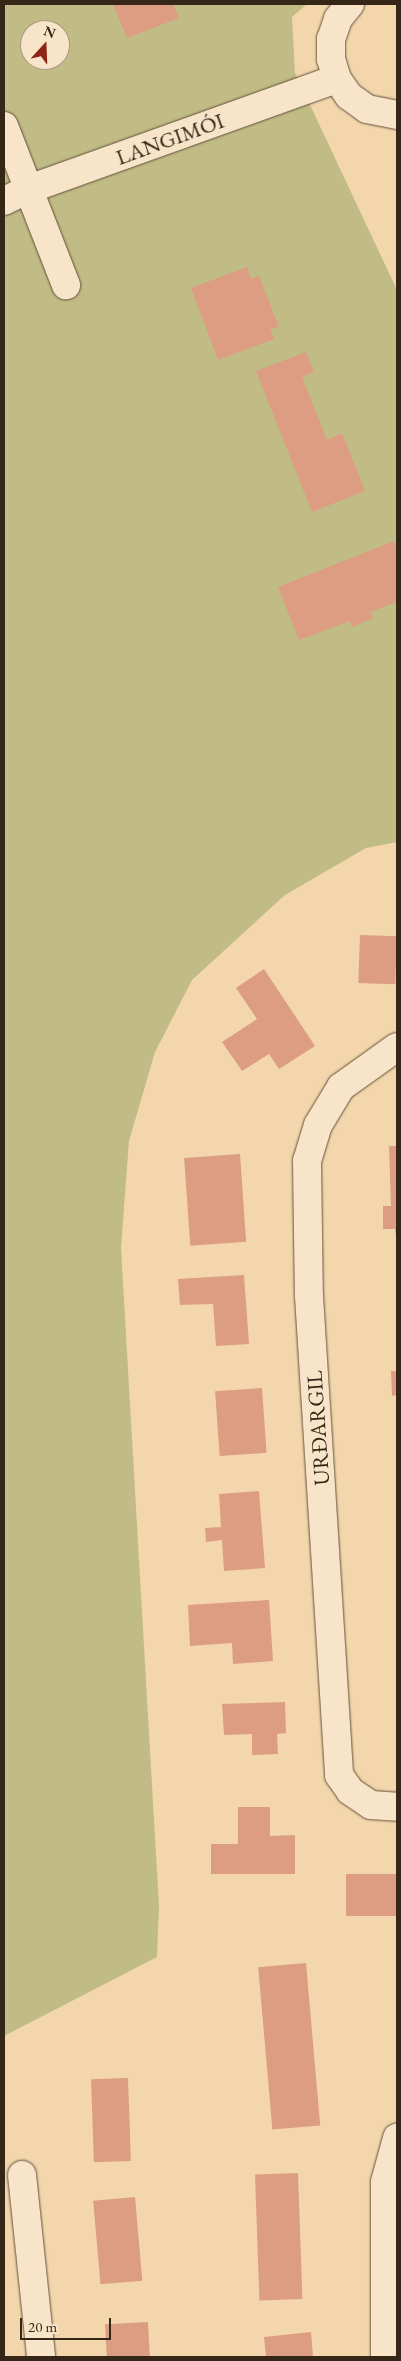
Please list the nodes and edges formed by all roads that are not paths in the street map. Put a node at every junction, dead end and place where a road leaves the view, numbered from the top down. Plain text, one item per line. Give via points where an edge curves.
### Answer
1 (350, 4) edge
2 (337, 79) junction
3 (397, 115) edge
4 (4, 126) edge
5 (29, 189) junction
6 (4, 202) edge
7 (66, 285) dead end
8 (397, 1047) edge
9 (397, 1807) edge
10 (397, 2138) edge
11 (22, 2175) dead end
12 (41, 2357) edge
13 (385, 2357) edge

1 - 2 street via 338,19 331,39 331,59
2 - 3 street via 349,96 367,109
2 - 5 street, LANGIMÓI
4 - 5 street
5 - 6 street, LANGIMÓI
5 - 7 street
8 - 9 street, URÐARGIL via 341,1087 318,1126 308,1161 309,1296 339,1775 350,1791 371,1805
10 - 13 street via 385,2182
11 - 12 street

